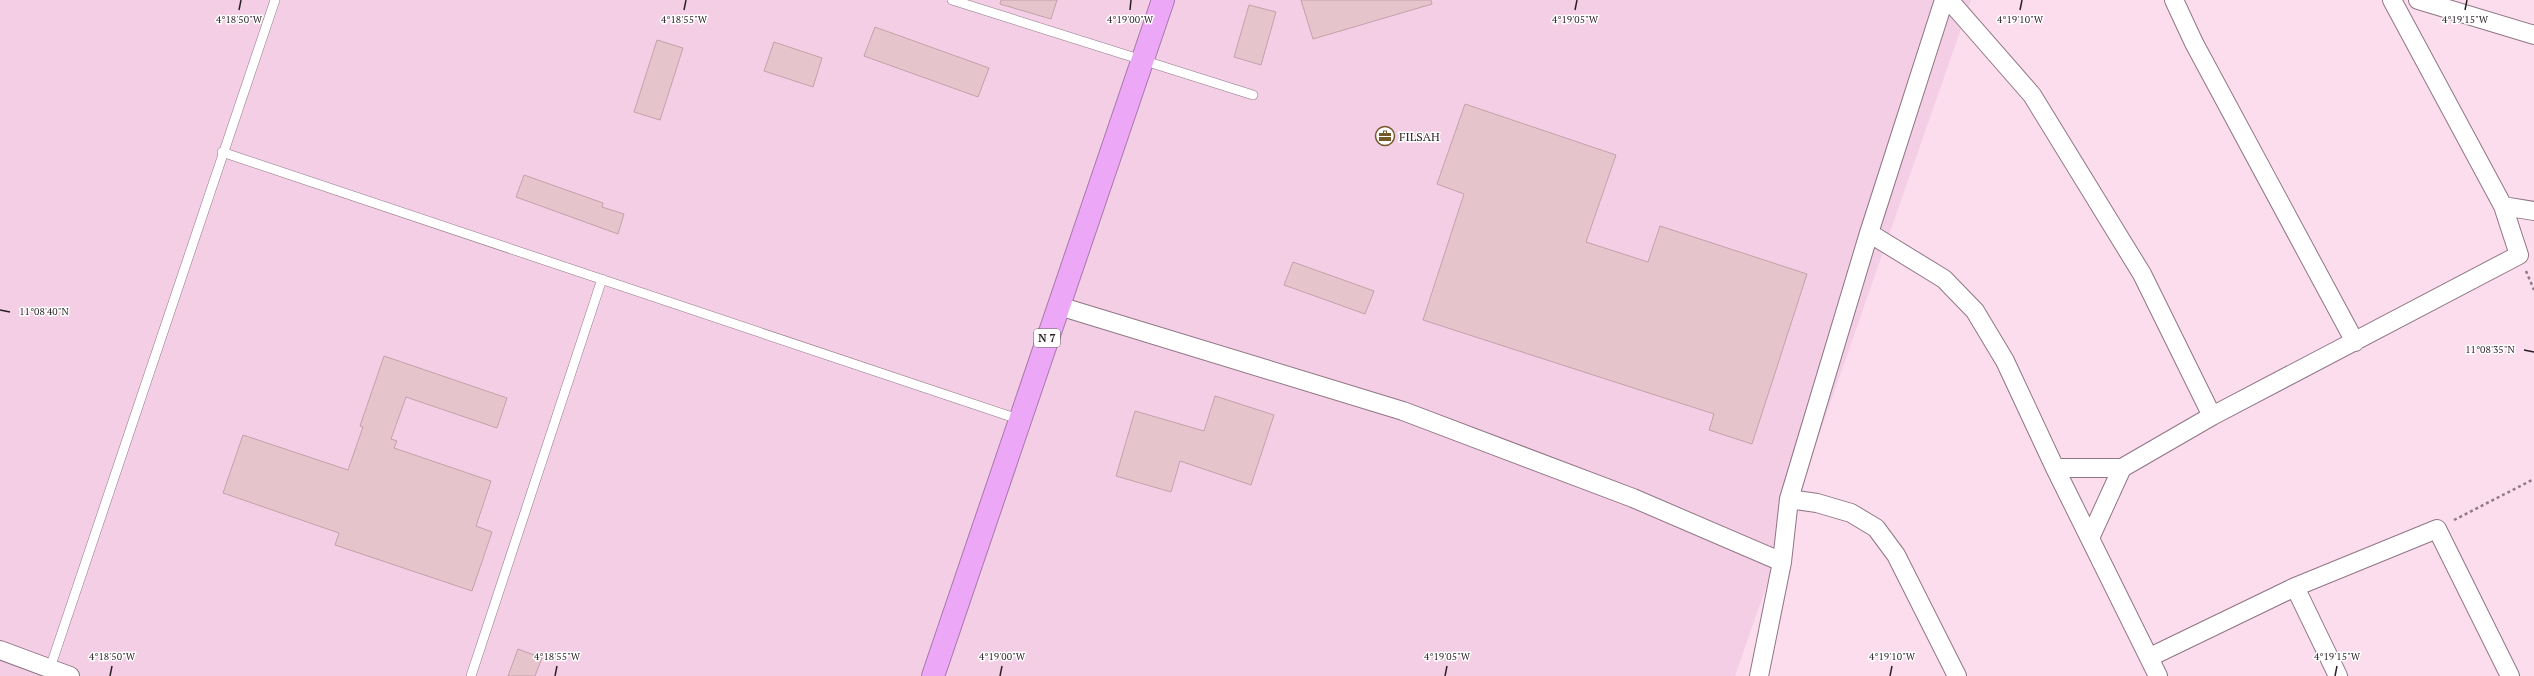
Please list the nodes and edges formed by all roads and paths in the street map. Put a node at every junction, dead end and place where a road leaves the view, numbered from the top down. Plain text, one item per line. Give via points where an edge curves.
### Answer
1 (275, 0) edge
2 (952, 0) edge
3 (1163, 0) edge
4 (1944, 0) edge
5 (1949, 0) edge
6 (2174, 0) edge
7 (2392, 0) edge
8 (2418, 0) edge
9 (2534, 35) edge
10 (1141, 59) junction
11 (1253, 95) dead end
12 (222, 152) junction
13 (2503, 206) junction
14 (2534, 211) edge
15 (1869, 233) junction
16 (602, 279) junction
17 (1059, 306) junction
18 (2355, 342) junction
19 (2212, 416) junction
20 (1018, 419) junction
21 (2055, 468) junction
22 (2122, 468) junction
23 (2534, 479) edge
24 (1789, 499) junction
25 (2437, 529) junction
26 (2090, 538) junction
27 (1782, 562) junction
28 (2295, 587) junction
29 (0, 650) edge
30 (1762, 654) junction
31 (2150, 657) junction
32 (49, 672) edge
33 (70, 676) edge
34 (470, 676) edge
35 (933, 676) edge
36 (1759, 676) edge
37 (1773, 676) edge
38 (1957, 676) edge
39 (2158, 676) edge
40 (2338, 676) edge
41 (2510, 676) edge

1 - 12 lane
2 - 10 lane
3 - 10 highway, N 7
4 - 15 street
5 - 19 street via 2032,95 2142,274
6 - 18 street via 2194,43
7 - 13 street
8 - 9 street
10 - 11 lane
10 - 17 highway, N 7
12 - 16 lane
12 - 32 lane
13 - 14 street
13 - 18 street via 2520,256
15 - 21 street via 1944,279 1974,311 2005,361
15 - 24 street
16 - 20 lane
16 - 34 lane
17 - 20 highway, N 7
17 - 27 street via 1403,411 1633,498
18 - 19 street
19 - 22 street
20 - 35 highway, N 7
21 - 22 street
21 - 26 street
22 - 26 street
23 - 25 path
24 - 27 street
24 - 38 street via 1817,503 1851,513 1876,528 1896,555
25 - 28 street
25 - 41 street
26 - 31 street
27 - 30 street
28 - 31 street
28 - 40 street
29 - 32 street
30 - 36 street
30 - 37 street
31 - 39 street
32 - 33 street

